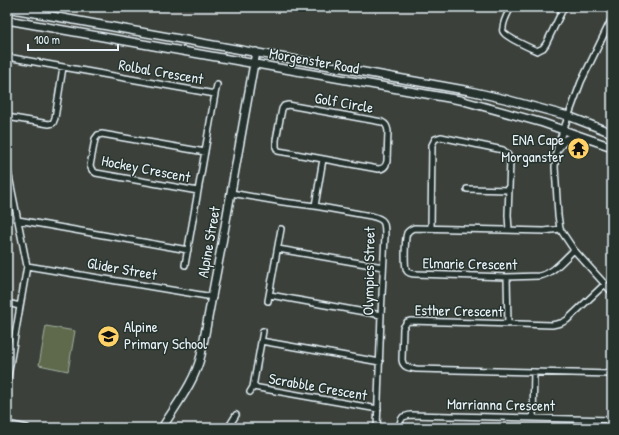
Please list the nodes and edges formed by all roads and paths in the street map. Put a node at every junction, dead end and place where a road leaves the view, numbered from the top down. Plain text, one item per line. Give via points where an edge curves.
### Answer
1 (511, 7) edge
2 (564, 7) edge
3 (7, 8) edge
4 (612, 18) edge
5 (7, 20) edge
6 (256, 52) junction
7 (7, 57) edge
8 (254, 64) junction
9 (64, 67) junction
10 (217, 85) dead end
11 (215, 94) junction
12 (568, 116) junction
13 (7, 117) edge
14 (563, 130) junction
15 (612, 133) edge
16 (600, 143) junction
17 (612, 147) edge
18 (558, 148) junction
19 (205, 152) junction
20 (323, 159) junction
21 (7, 166) edge
22 (467, 189) dead end
23 (509, 190) junction
24 (198, 191) junction
25 (231, 193) junction
26 (315, 206) junction
27 (18, 220) junction
28 (431, 228) junction
29 (281, 229) dead end
30 (509, 230) junction
31 (560, 230) junction
32 (278, 249) junction
33 (188, 250) junction
34 (574, 250) junction
35 (185, 265) dead end
36 (27, 266) junction
37 (383, 267) junction
38 (507, 277) junction
39 (605, 284) junction
40 (612, 292) edge
41 (270, 295) junction
42 (212, 297) junction
43 (268, 301) dead end
44 (7, 303) edge
45 (20, 306) junction
46 (381, 315) junction
47 (508, 324) junction
48 (263, 331) dead end
49 (261, 341) junction
50 (380, 362) junction
51 (9, 364) edge
52 (534, 372) junction
53 (611, 374) edge
54 (7, 382) edge
55 (253, 387) junction
56 (250, 392) dead end
57 (378, 409) junction
58 (236, 415) dead end
59 (533, 418) junction
60 (612, 420) edge
61 (7, 424) edge
62 (27, 428) edge
63 (162, 428) edge
64 (228, 428) edge
65 (377, 428) edge
66 (399, 428) edge

1 - 2 street via 502,31 537,50 546,44
3 - 6 main road, Morgenster Road
4 - 12 street via 581,82
5 - 8 main road, Morgenster Road
6 - 8 main road, Alpine Street
6 - 12 main road, Morgenster Road via 470,91
7 - 9 street, Rolbal Crescent
8 - 14 main road, Morgenster Road via 460,100
8 - 25 main road, Alpine Street
9 - 11 street, Rolbal Crescent
9 - 13 street via 53,123
10 - 11 street, Rolbal Crescent
11 - 19 street, Rolbal Crescent
12 - 14 street
12 - 15 main road, Morgenster Road
14 - 16 main road, Morgenster Road
14 - 18 street
16 - 17 main road, Morgenster Road
16 - 18 main road via 572,138 562,142
18 - 31 street via 555,167
19 - 24 street, Rolbal Crescent
19 - 24 street, Hockey Crescent via 102,134 95,139 90,166 96,173
20 - 20 street, Golf Circle via 382,168 387,161 387,126 382,122 284,106 276,140 277,149
20 - 26 street
21 - 27 street
22 - 23 street
23 - 28 street via 510,158 504,150 438,137 432,145
23 - 30 street
24 - 33 street, Rolbal Crescent
25 - 26 street, Olympics Street
25 - 42 main road, Alpine Street
26 - 37 street, Olympics Street via 382,220 385,224
27 - 33 street
27 - 36 street
28 - 30 street, Elmarie Crescent
28 - 38 street, Elmarie Crescent via 414,228 407,233 406,267 412,274
29 - 32 street
30 - 31 street, Elmarie Crescent
31 - 34 street
32 - 37 street
32 - 41 street
33 - 35 street, Rolbal Crescent
34 - 38 street, Elmarie Crescent via 543,276
34 - 39 street
36 - 42 street, Glider Street
36 - 45 street
37 - 46 street, Olympics Street
38 - 47 street
39 - 40 street
39 - 47 street, Esther Crescent via 561,323
41 - 43 street
41 - 46 street
42 - 63 main road, Alpine Street via 198,368
44 - 45 street
45 - 51 street
46 - 50 street, Olympics Street
47 - 52 street, Esther Crescent via 407,322 403,328 402,363 410,368
48 - 49 street, Scrabble Crescent
49 - 50 street
49 - 55 street, Scrabble Crescent
50 - 57 street, Olympics Street
51 - 54 street
52 - 53 street, Esther Crescent
52 - 59 street
55 - 56 street, Scrabble Crescent
55 - 57 street, Scrabble Crescent
57 - 65 street, Olympics Street
58 - 64 street
59 - 60 street, Marrianna Crescent
59 - 66 street, Marrianna Crescent via 410,415 402,417
61 - 62 street

